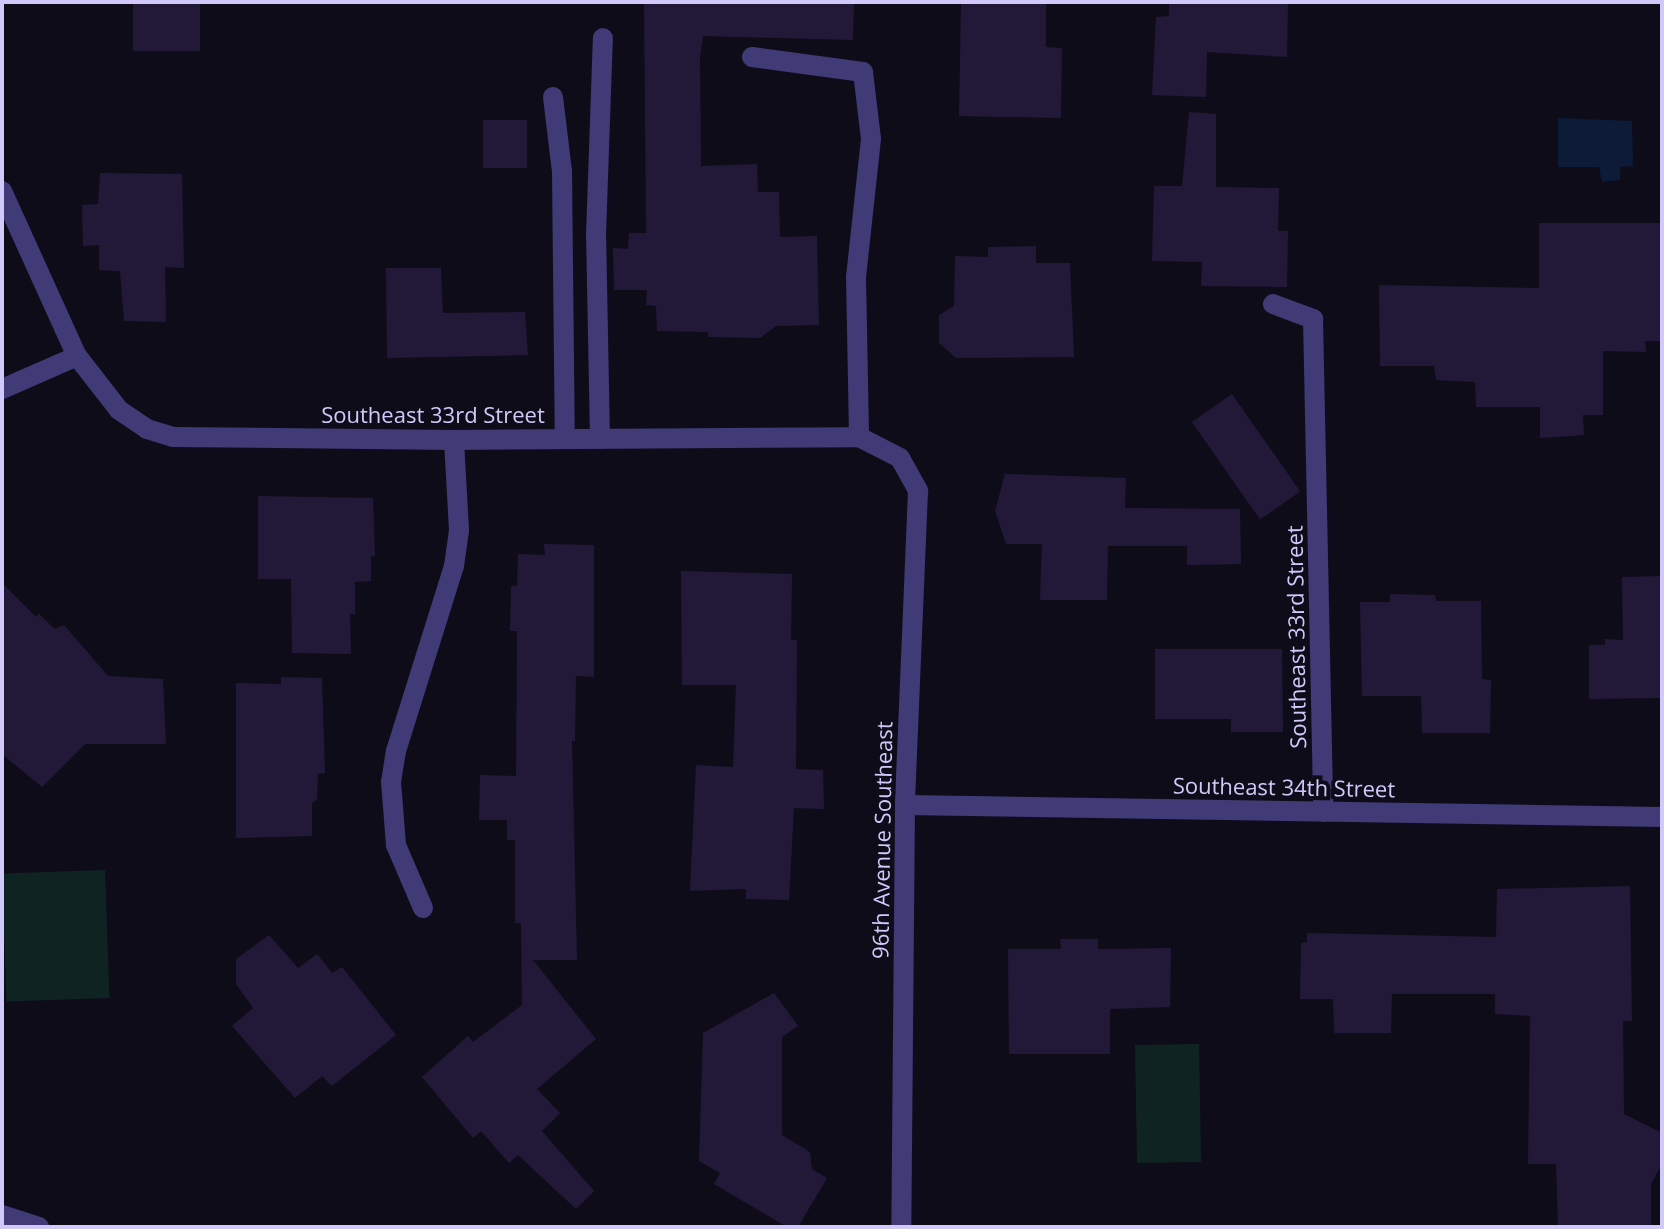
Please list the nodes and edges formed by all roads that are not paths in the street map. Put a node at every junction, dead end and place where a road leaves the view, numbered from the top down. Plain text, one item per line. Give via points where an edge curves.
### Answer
1 (603, 38) dead end
2 (752, 57) dead end
3 (553, 97) dead end
4 (2, 191) edge
5 (1273, 304) dead end
6 (77, 356) junction
7 (2, 389) edge
8 (859, 437) junction
9 (565, 439) junction
10 (600, 439) junction
11 (454, 440) junction
12 (900, 458) joint
13 (905, 805) junction
14 (1323, 812) junction
15 (1662, 817) edge
16 (423, 908) dead end
17 (2, 1215) edge
18 (39, 1227) edge
19 (901, 1227) edge

1 - 10 street via 596,235
2 - 8 street via 863,72 871,139 856,277
3 - 9 street via 562,171
4 - 6 street, Southeast 33rd Street
5 - 14 street, Southeast 33rd Street via 1313,319
6 - 7 street
6 - 11 street, Southeast 33rd Street via 119,410 147,429 173,437
8 - 10 street, Southeast 33rd Street
8 - 12 street, Southeast 33rd Street
9 - 10 street, Southeast 33rd Street
9 - 11 street, Southeast 33rd Street
11 - 16 street via 459,530 454,566 391,782 396,845
12 - 13 street, 96th Avenue Southeast via 918,491
13 - 14 street, Southeast 34th Street
13 - 19 street, 96th Avenue Southeast
14 - 15 street, Southeast 34th Street
17 - 18 street

